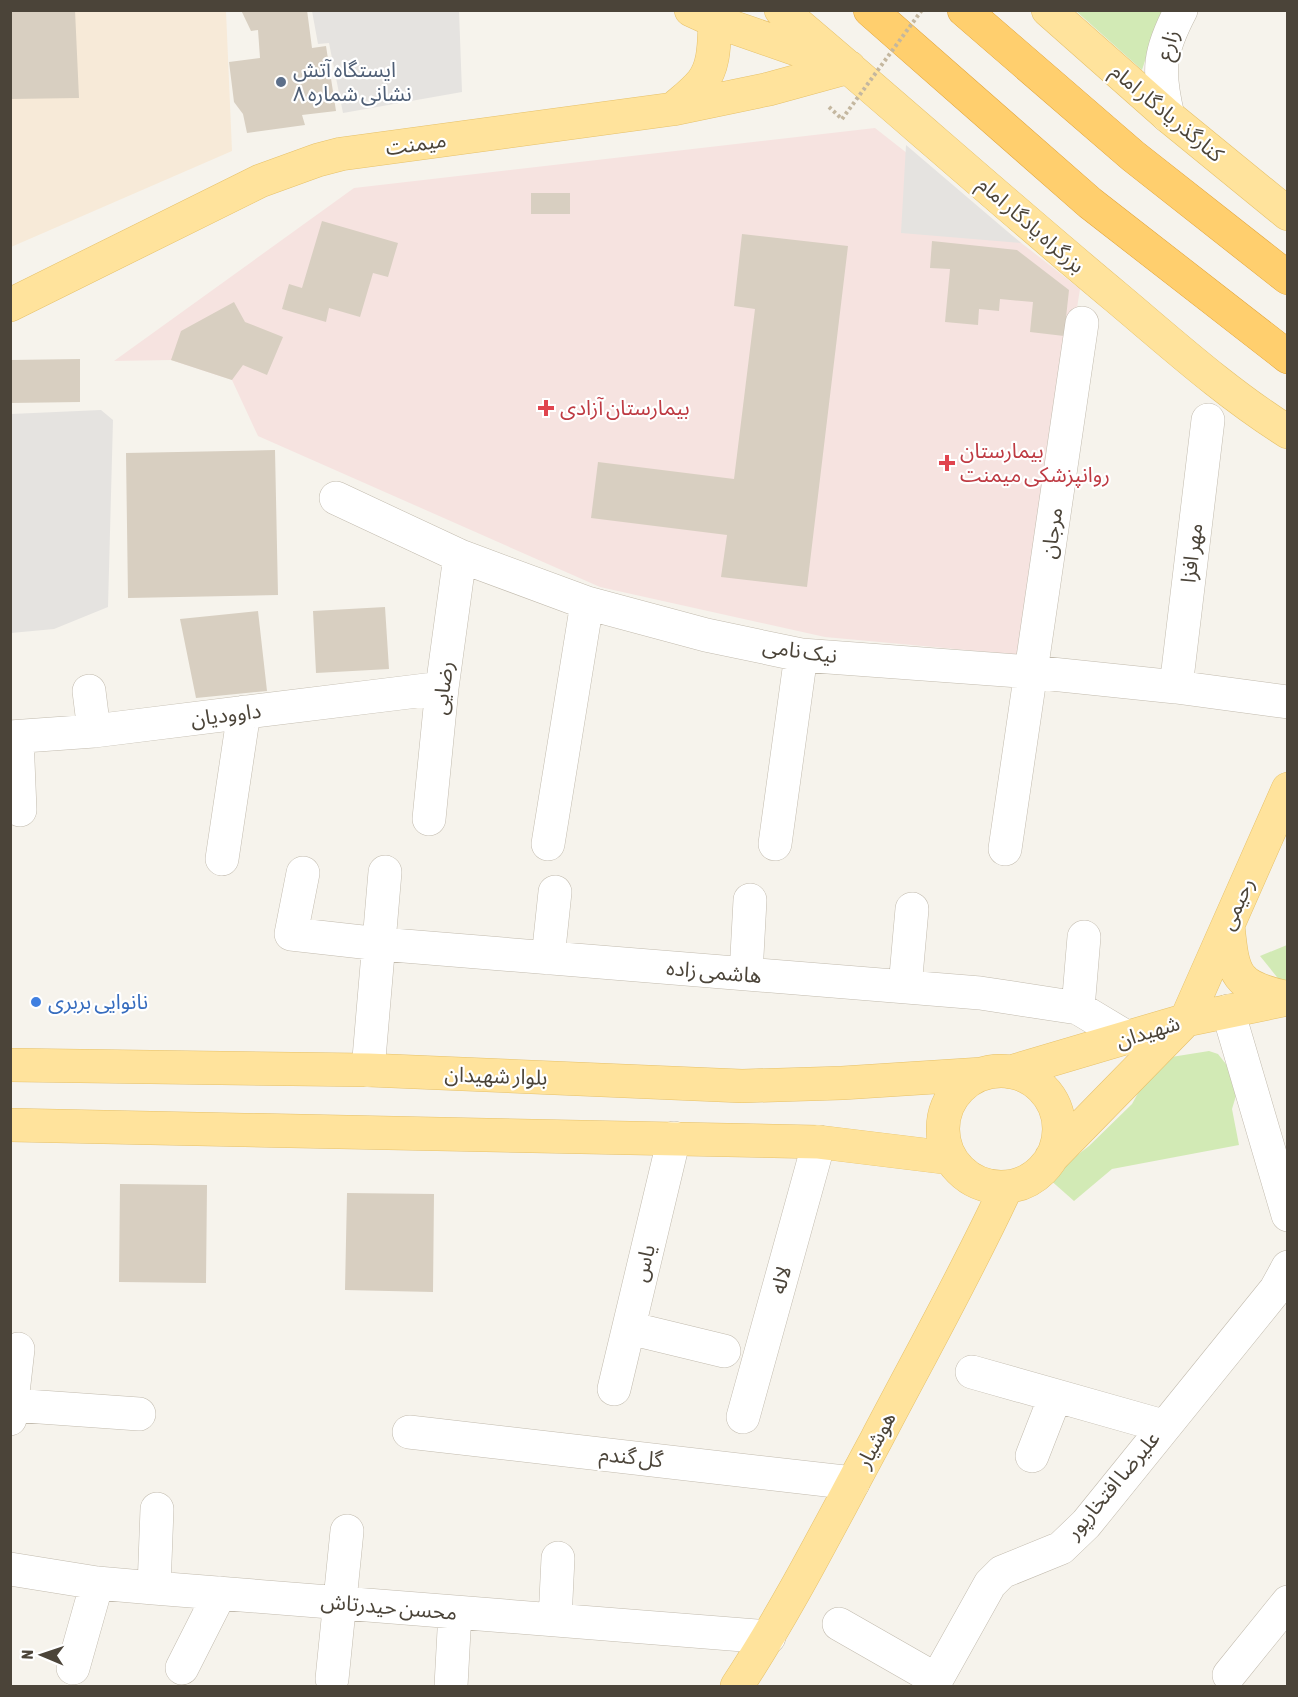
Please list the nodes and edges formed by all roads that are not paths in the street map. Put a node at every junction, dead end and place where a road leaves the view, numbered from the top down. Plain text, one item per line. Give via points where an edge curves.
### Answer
1 (781, 10) edge
2 (870, 10) edge
3 (964, 10) edge
4 (1048, 10) edge
5 (1181, 10) edge
6 (703, 16) edge
7 (849, 67) junction
8 (673, 109) junction
9 (1168, 116) junction
10 (1287, 214) edge
11 (1287, 278) edge
12 (10, 305) edge
13 (1082, 323) dead end
14 (1287, 357) edge
15 (1208, 420) dead end
16 (1287, 432) edge
17 (336, 498) dead end
18 (460, 556) junction
19 (587, 603) junction
20 (801, 655) junction
21 (1032, 672) junction
22 (1176, 687) junction
23 (442, 688) junction
24 (89, 691) dead end
25 (1287, 702) edge
26 (244, 712) junction
27 (94, 731) junction
28 (14, 737) edge
29 (1287, 789) edge
30 (20, 810) dead end
31 (429, 819) dead end
32 (548, 844) dead end
33 (775, 844) dead end
34 (1005, 849) dead end
35 (222, 859) dead end
36 (385, 872) dead end
37 (303, 873) dead end
38 (555, 892) dead end
39 (750, 900) dead end
40 (912, 909) dead end
41 (1228, 925) junction
42 (1084, 936) dead end
43 (380, 944) junction
44 (548, 958) junction
45 (746, 974) junction
46 (905, 987) junction
47 (1287, 998) edge
48 (1078, 1008) junction
49 (1228, 1011) junction
50 (1186, 1020) junction
51 (1128, 1038) junction
52 (10, 1065) edge
53 (368, 1070) junction
54 (996, 1073) junction
55 (10, 1125) edge
56 (674, 1138) junction
57 (819, 1142) junction
58 (950, 1158) junction
59 (1052, 1158) junction
60 (1006, 1188) junction
61 (1287, 1215) edge
62 (1287, 1267) edge
63 (629, 1328) junction
64 (18, 1349) dead end
65 (724, 1351) dead end
66 (972, 1372) dead end
67 (614, 1389) dead end
68 (1055, 1397) junction
69 (11, 1412) edge
70 (139, 1414) dead end
71 (743, 1417) dead end
72 (1163, 1426) junction
73 (409, 1432) dead end
74 (1032, 1455) dead end
75 (853, 1483) junction
76 (157, 1509) dead end
77 (347, 1531) dead end
78 (558, 1558) dead end
79 (10, 1569) edge
80 (97, 1583) junction
81 (154, 1588) junction
82 (220, 1593) junction
83 (1287, 1602) edge
84 (340, 1603) junction
85 (455, 1612) junction
86 (555, 1620) junction
87 (839, 1624) dead end
88 (769, 1637) junction
89 (73, 1668) dead end
90 (182, 1668) dead end
91 (1229, 1676) dead end
92 (332, 1679) dead end
93 (935, 1683) edge
94 (451, 1686) edge
95 (737, 1686) edge

1 - 7 main road, بزرگراه یادگار امام
2 - 14 highway via 1090,203
3 - 11 highway via 1133,156
4 - 9 main road, کنارگذر یادگار امام
5 - 9 street, زارع via 1165,46 1160,74
6 - 7 main road
6 - 8 main road via 714,49 710,66 703,81
7 - 8 main road, میمنت
7 - 16 main road, بزرگراه یادگار امام via 1089,275 1209,375
8 - 12 main road, میمنت via 318,160 260,181
9 - 10 main road, کنارگذر یادگار امام
13 - 21 street, مرجان
15 - 22 street, مهر افزا
17 - 18 street, نیک نامی
18 - 19 street, نیک نامی
18 - 23 street, رضایی
19 - 20 street, نیک نامی
19 - 32 street
20 - 21 street, نیک نامی
20 - 33 street
21 - 22 street, نیک نامی
21 - 34 street, مرجان
22 - 25 street, نیک نامی
23 - 26 street, داوودیان
23 - 31 street, رضایی
24 - 27 street
26 - 27 street, داوودیان
26 - 35 street
27 - 28 street, داوودیان
28 - 30 street
29 - 41 main road, رحیمی
36 - 43 street
37 - 43 street, هاشمی زاده via 291,934
38 - 44 street
39 - 45 street
40 - 46 street
41 - 47 main road via 1235,968 1244,982 1260,992
41 - 50 main road, رحیمی
42 - 48 street
43 - 44 street, هاشمی زاده
43 - 53 street
44 - 45 street, هاشمی زاده
45 - 46 street, هاشمی زاده
46 - 48 street, هاشمی زاده via 981,993
47 - 49 main road, شهیدان
48 - 51 street, هاشمی زاده
49 - 50 main road, شهیدان
49 - 61 street
50 - 51 main road, شهیدان
50 - 59 main road
51 - 54 main road, شهیدان
52 - 53 main road, بلوار شهیدان
53 - 54 main road, بلوار شهیدان via 742,1086
54 - 58 main road via 969,1080 947,1107 944,1142
54 - 59 main road via 1024,1076 1040,1086 1052,1101 1058,1120 1058,1140
55 - 56 main road
56 - 57 main road
56 - 63 street, یاس
57 - 58 main road
57 - 71 street, لاله
58 - 60 main road via 976,1182
59 - 60 main road via 1032,1178
60 - 75 main road, هوشیار via 976,1253
62 - 72 street, علیرضا افتخارپور via 1276,1289
63 - 65 street
63 - 67 street, یاس
64 - 69 street
66 - 68 street
68 - 72 street
68 - 74 street
69 - 70 street
72 - 93 street, علیرضا افتخارپور via 1086,1524 1061,1548 1002,1572 990,1584
73 - 75 street, گل گندم
75 - 88 main road, هوشیار
76 - 81 street
77 - 84 street
78 - 86 street
79 - 80 street, محسن حیدرتاش
80 - 81 street, محسن حیدرتاش
80 - 89 street
81 - 82 street, محسن حیدرتاش
82 - 84 street, محسن حیدرتاش
82 - 90 street
83 - 91 street
84 - 85 street, محسن حیدرتاش
84 - 92 street
85 - 86 street, محسن حیدرتاش
85 - 94 street
86 - 88 street, محسن حیدرتاش
87 - 93 street
88 - 95 main road, هوشیار

